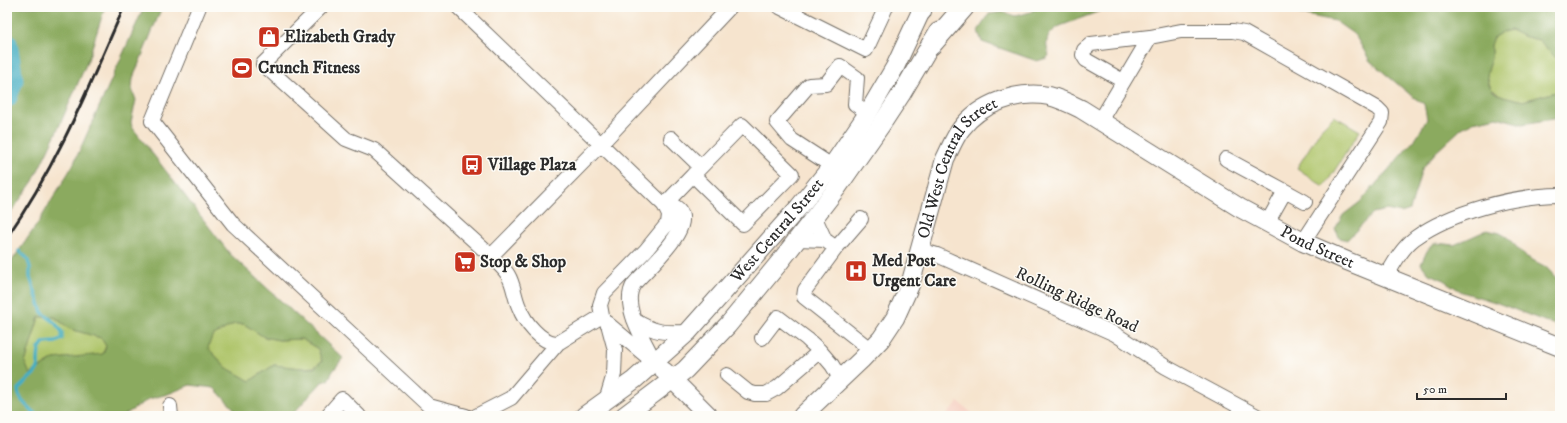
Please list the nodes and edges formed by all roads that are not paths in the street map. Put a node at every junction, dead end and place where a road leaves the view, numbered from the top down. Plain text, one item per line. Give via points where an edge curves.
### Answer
1 (199, 7) edge
2 (322, 7) edge
3 (458, 7) edge
4 (730, 7) edge
5 (780, 7) edge
6 (886, 7) edge
7 (952, 7) edge
8 (964, 7) edge
9 (922, 8) edge
10 (1150, 37) junction
11 (931, 44) junction
12 (1123, 81) junction
13 (868, 113) junction
14 (1096, 118) junction
15 (671, 138) dead end
16 (601, 144) junction
17 (1226, 159) dead end
18 (832, 166) junction
19 (697, 171) junction
20 (1285, 191) junction
21 (1560, 195) edge
22 (1305, 202) dead end
23 (664, 205) junction
24 (815, 218) junction
25 (861, 219) dead end
26 (1267, 223) junction
27 (798, 239) junction
28 (1303, 242) junction
29 (831, 244) junction
30 (920, 250) junction
31 (491, 256) junction
32 (1386, 277) junction
33 (605, 320) junction
34 (634, 320) junction
35 (688, 332) junction
36 (762, 338) dead end
37 (558, 343) junction
38 (1560, 347) edge
39 (871, 350) junction
40 (820, 351) junction
41 (655, 362) junction
42 (727, 375) dead end
43 (673, 380) junction
44 (841, 380) junction
45 (606, 401) junction
46 (327, 416) edge
47 (359, 416) edge
48 (466, 416) edge
49 (476, 416) edge
50 (584, 416) edge
51 (624, 416) edge
52 (709, 416) edge
53 (802, 416) edge
54 (1257, 416) edge

1 - 48 street via 152,121 233,224 429,406
2 - 31 street via 263,64 346,140 374,150
3 - 16 street
4 - 16 street
5 - 6 street via 866,50
7 - 11 main road, West Central Street
8 - 11 highway
9 - 13 main road, West Central Street via 894,67
10 - 12 street
10 - 12 street via 1091,44 1085,48 1083,53 1086,60
10 - 28 street via 1181,32 1244,33 1380,110 1381,122
11 - 24 main road, West Central Street via 881,125
12 - 14 street
13 - 18 main road, West Central Street
13 - 18 street via 855,104 857,78 840,66 826,84 809,85 777,122 792,140
14 - 26 main road, Pond Street
14 - 30 main road, Old West Central Street via 1060,99 1029,95 1000,102 971,118 956,136 946,159
15 - 19 street
16 - 23 street
16 - 31 street
17 - 20 street
18 - 35 main road, West Central Street
19 - 19 street via 743,224 792,174 742,125
19 - 23 street
20 - 22 street
20 - 26 street
21 - 32 street via 1530,196 1501,203 1441,224 1415,238 1405,247
23 - 33 street via 668,223 604,293 600,305
23 - 34 street via 669,204 677,209 683,220 682,225 671,243 632,288 629,298
24 - 27 main road, West Central Street
24 - 29 street
25 - 29 street
26 - 28 main road, Pond Street
27 - 29 street
27 - 43 main road, West Central Street via 728,325
28 - 32 main road, Pond Street
29 - 39 street via 805,290 804,297
30 - 39 main road, Old West Central Street via 910,285 900,307
30 - 54 street, Rolling Ridge Road via 1115,334 1166,367
31 - 37 street via 507,273 519,308 533,331 552,343
32 - 38 main road, Pond Street
33 - 37 street
33 - 41 street
33 - 45 street via 615,350 614,374
34 - 35 street via 648,329 664,333
34 - 41 street
35 - 41 main road, West Central Street
36 - 40 street via 778,317
37 - 49 street via 511,398
39 - 44 main road, Old West Central Street
40 - 42 street via 777,388 766,394 748,392
40 - 44 street
41 - 43 main road
41 - 45 main road, West Central Street
43 - 51 main road, West Central Street
43 - 52 main road
44 - 53 main road, Old West Central Street
45 - 50 main road, West Central Street
46 - 47 street via 342,399

